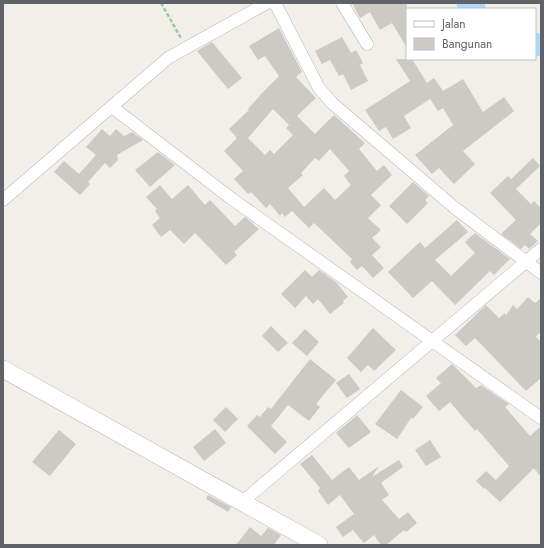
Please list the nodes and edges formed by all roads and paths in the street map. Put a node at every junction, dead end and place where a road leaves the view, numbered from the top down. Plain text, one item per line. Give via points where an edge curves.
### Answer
1 (161, 3) edge
2 (267, 3) edge
3 (275, 3) edge
4 (342, 3) edge
5 (367, 44) dead end
6 (186, 47) junction
7 (112, 107) junction
8 (3, 200) edge
9 (541, 249) edge
10 (526, 261) junction
11 (541, 273) edge
12 (433, 341) junction
13 (3, 369) edge
14 (541, 418) edge
15 (242, 502) junction
16 (319, 545) edge

1 - 6 path
2 - 6 street
3 - 10 street via 319,88 332,103 455,208
4 - 5 street
6 - 7 street via 152,71
7 - 8 street
7 - 12 street via 232,199
9 - 10 street
10 - 11 street
10 - 12 street
12 - 14 street
12 - 15 street
13 - 15 street
15 - 16 street

